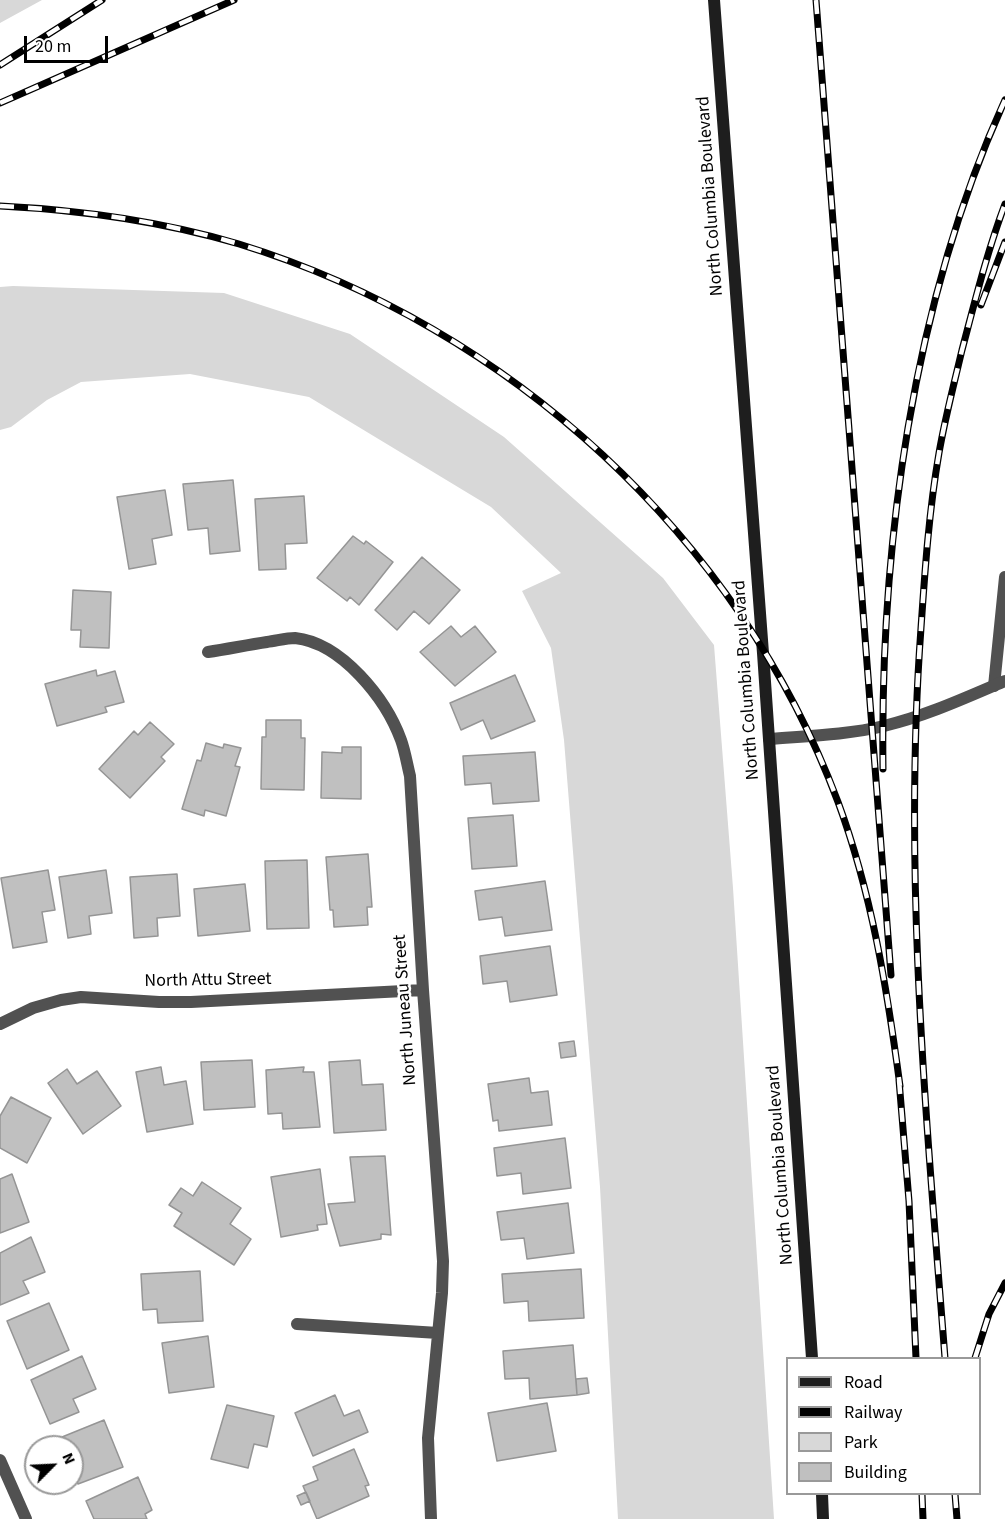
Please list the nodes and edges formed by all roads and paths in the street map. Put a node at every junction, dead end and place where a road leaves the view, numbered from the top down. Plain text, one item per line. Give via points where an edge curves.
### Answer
1 (714, 0) edge
2 (1005, 577) edge
3 (208, 652) dead end
4 (1000, 684) edge
5 (769, 739) junction
6 (423, 990) junction
7 (0, 1024) edge
8 (297, 1324) dead end
9 (438, 1333) junction
10 (812, 1357) edge
11 (0, 1460) edge
12 (822, 1495) edge
13 (26, 1519) edge
14 (431, 1519) edge
15 (823, 1519) edge

1 - 5 main road, North Columbia Boulevard
2 - 4 street
3 - 6 street, North Juneau Street via 293,638 313,642 354,670 382,702 402,741 410,776
4 - 5 street via 882,727
5 - 10 main road, North Columbia Boulevard
6 - 7 street, North Attu Street via 191,1002 81,997 33,1008
6 - 9 street, North Juneau Street via 442,1261
8 - 9 street
9 - 14 street, North Juneau Street via 428,1438
11 - 13 street
12 - 15 main road

